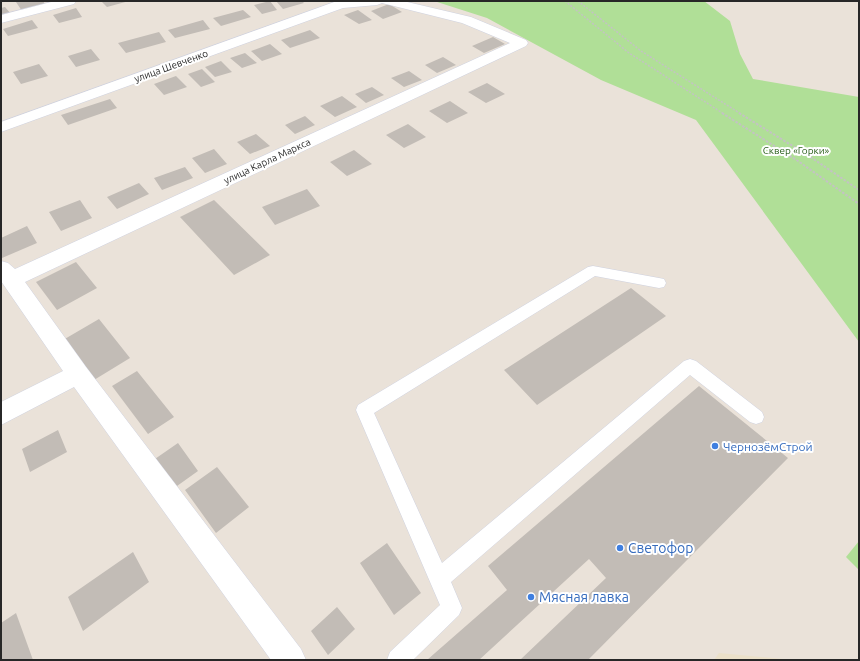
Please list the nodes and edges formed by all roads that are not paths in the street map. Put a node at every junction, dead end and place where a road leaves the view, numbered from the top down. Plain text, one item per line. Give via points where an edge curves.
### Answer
1 (70, 1) edge
2 (377, 1) edge
3 (387, 1) edge
4 (341, 3) edge
5 (1, 19) edge
6 (1, 127) edge
7 (7, 273) edge
8 (659, 283) dead end
9 (78, 374) junction
10 (1, 414) edge
11 (756, 417) dead end
12 (439, 579) junction
13 (290, 660) edge
14 (398, 660) edge

1 - 5 street
2 - 4 street, улица Шевченко
3 - 7 street, улица Карла Маркса via 466,20 522,43
4 - 6 street, улица Шевченко
7 - 9 street
8 - 12 lane via 593,271 364,410
9 - 10 street
9 - 13 street
11 - 12 lane via 690,366
12 - 14 lane via 452,608

